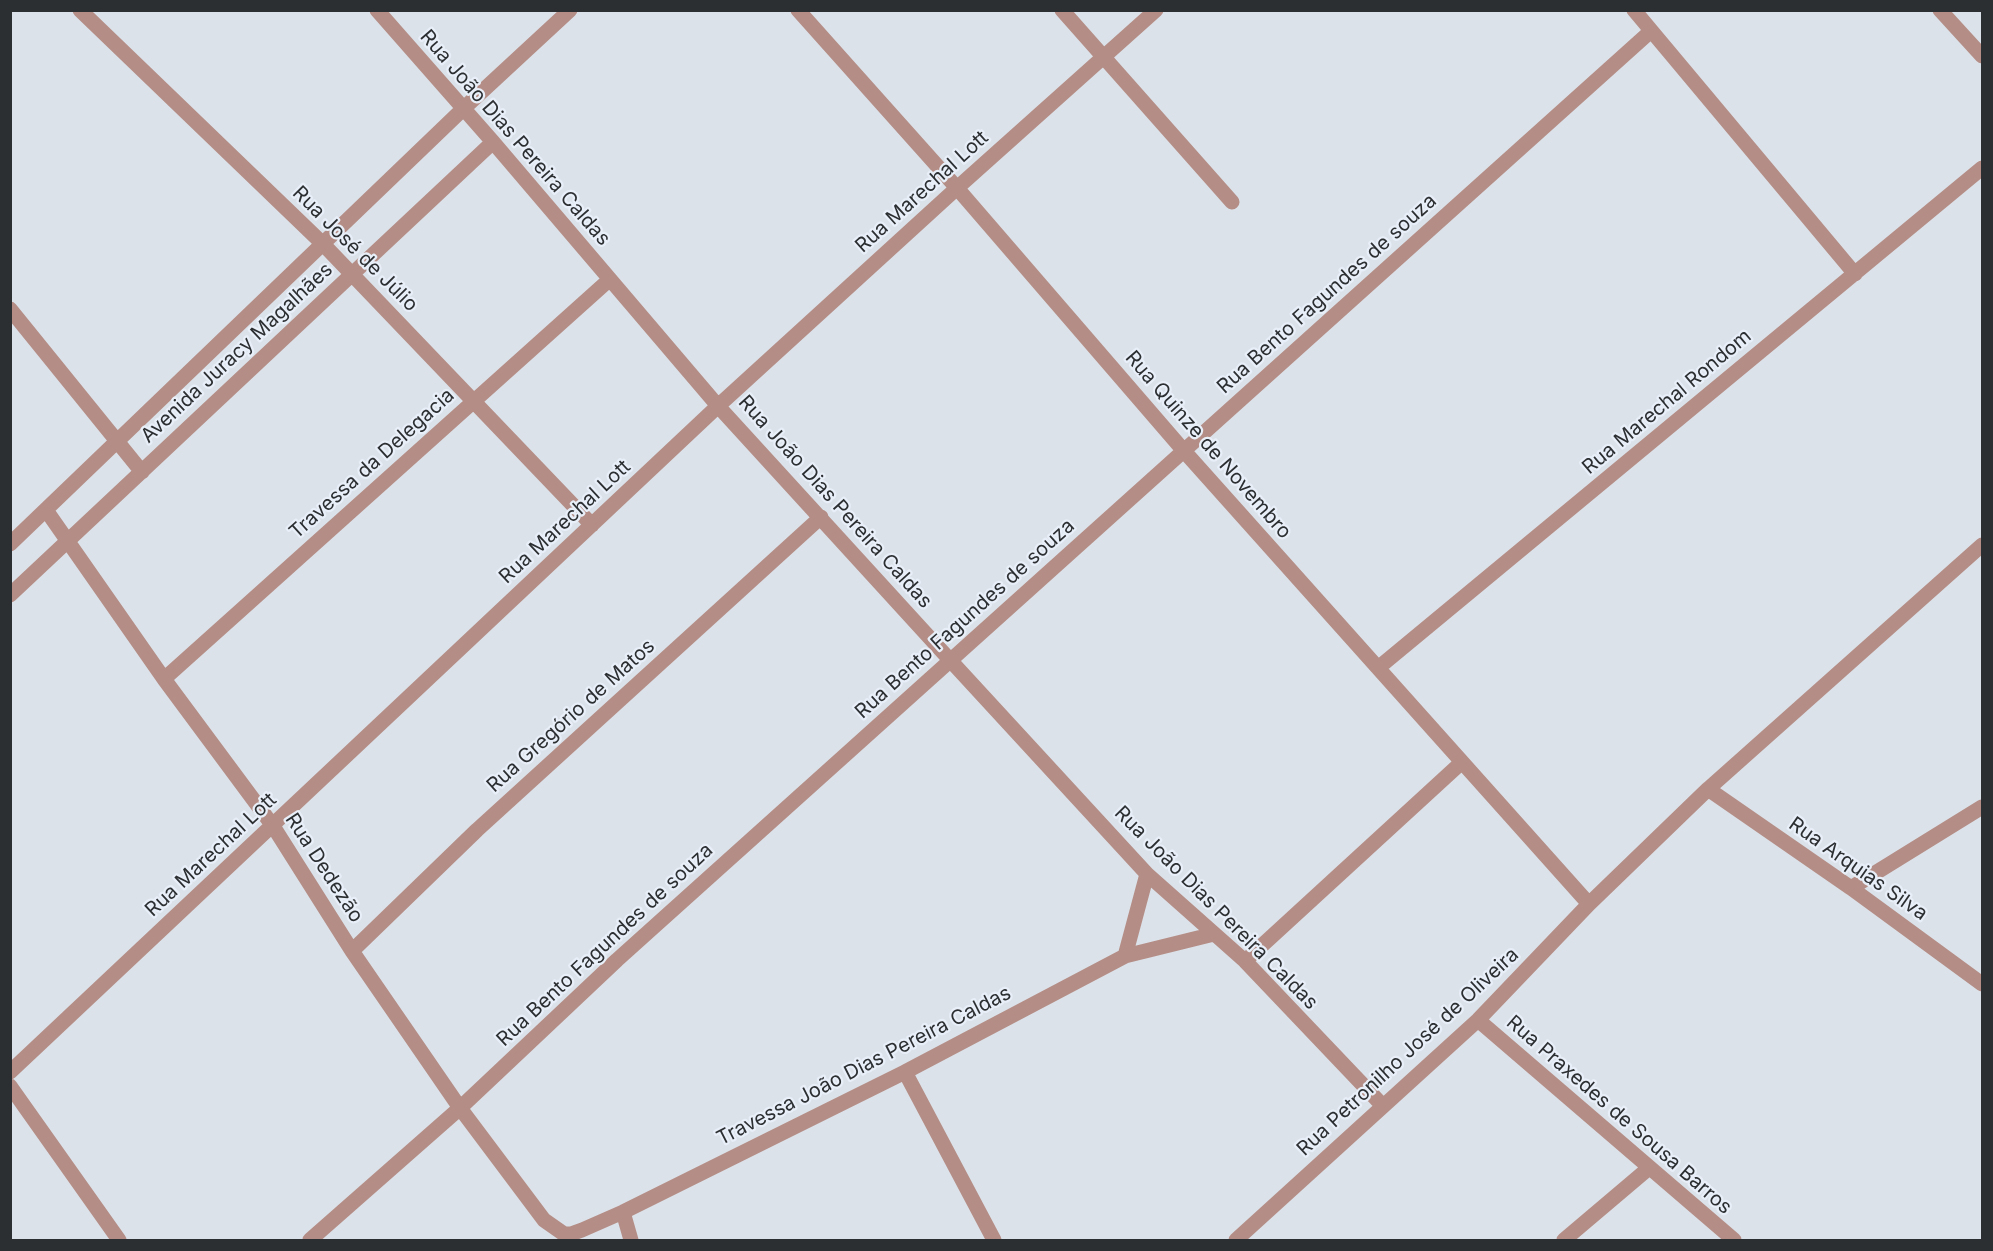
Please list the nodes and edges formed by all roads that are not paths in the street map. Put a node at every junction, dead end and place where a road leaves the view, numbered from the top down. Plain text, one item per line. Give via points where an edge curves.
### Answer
1 (81, 10) edge
2 (377, 10) edge
3 (570, 10) edge
4 (798, 10) edge
5 (1062, 10) edge
6 (1156, 10) edge
7 (1634, 10) edge
8 (1940, 10) edge
9 (1651, 31) junction
10 (1983, 56) edge
11 (1105, 58) junction
12 (463, 109) junction
13 (493, 142) junction
14 (1983, 168) edge
15 (957, 188) junction
16 (1232, 202) dead end
17 (323, 244) junction
18 (351, 273) junction
19 (1855, 274) junction
20 (609, 280) junction
21 (10, 309) edge
22 (474, 401) junction
23 (718, 406) junction
24 (117, 442) junction
25 (1184, 451) junction
26 (142, 472) junction
27 (46, 510) junction
28 (821, 517) junction
29 (592, 525) junction
30 (68, 542) junction
31 (10, 544) edge
32 (1983, 545) edge
33 (10, 595) edge
34 (950, 660) junction
35 (1378, 668) junction
36 (164, 679) junction
37 (1462, 762) junction
38 (1708, 789) junction
39 (1983, 807) edge
40 (273, 826) junction
41 (1147, 874) junction
42 (1851, 888) junction
43 (1589, 904) junction
44 (1214, 933) junction
45 (352, 951) junction
46 (1125, 956) junction
47 (1245, 961) junction
48 (1983, 984) edge
49 (1478, 1020) junction
50 (10, 1072) edge
51 (905, 1072) junction
52 (10, 1086) edge
53 (1383, 1106) junction
54 (460, 1108) junction
55 (1649, 1168) junction
56 (622, 1212) junction
57 (544, 1220) joint
58 (118, 1240) edge
59 (310, 1240) edge
60 (631, 1240) edge
61 (994, 1240) edge
62 (1236, 1240) edge
63 (1564, 1240) edge
64 (1734, 1240) edge

1 - 17 street, Rua José de Júlio
2 - 12 street, Rua João Dias Pereira Caldas
3 - 12 street, Avenida Juracy Magalhães
4 - 15 street, Rua Quinze de Novembro
5 - 11 street
6 - 11 street, Rua Marechal Lott
7 - 9 street
8 - 10 street
9 - 19 street
9 - 25 street, Rua Bento Fagundes de souza
11 - 15 street, Rua Marechal Lott
11 - 16 street
12 - 13 street, Rua João Dias Pereira Caldas
12 - 17 street, Avenida Juracy Magalhães
13 - 18 street, Avenida Juracy Magalhães
13 - 20 street, Rua João Dias Pereira Caldas
14 - 19 street, Rua Marechal Rondom
15 - 23 street, Rua Marechal Lott
15 - 25 street, Rua Quinze de Novembro
17 - 18 street, Rua José de Júlio
17 - 24 street, Avenida Juracy Magalhães
18 - 22 street, Rua José de Júlio
18 - 26 street, Avenida Juracy Magalhães
19 - 35 street, Rua Marechal Rondom
20 - 22 street, Travessa da Delegacia
20 - 23 street, Rua João Dias Pereira Caldas
21 - 24 street
22 - 29 street, Rua José de Júlio
22 - 36 street, Travessa da Delegacia
23 - 28 street, Rua João Dias Pereira Caldas
23 - 29 street, Rua Marechal Lott
24 - 26 street
24 - 27 street, Avenida Juracy Magalhães
25 - 34 street, Rua Bento Fagundes de souza
25 - 35 street, Rua Quinze de Novembro
26 - 30 street, Avenida Juracy Magalhães
27 - 30 street, Rua Dedezão
27 - 31 street, Avenida Juracy Magalhães
28 - 34 street, Rua João Dias Pereira Caldas
28 - 45 street, Rua Gregório de Matos via 477,830
29 - 40 street, Rua Marechal Lott
30 - 33 street, Avenida Juracy Magalhães
30 - 36 street, Rua Dedezão
32 - 38 street, Rua Petronilho José de Oliveira
34 - 41 street, Rua João Dias Pereira Caldas
34 - 54 street, Rua Bento Fagundes de souza via 617,960
35 - 37 street, Rua Quinze de Novembro
36 - 40 street, Rua Dedezão
37 - 43 street, Rua Quinze de Novembro
37 - 47 street
38 - 42 street, Rua Arquias Silva
38 - 43 street, Rua Petronilho José de Oliveira
39 - 42 street
40 - 45 street, Rua Dedezão
40 - 50 street, Rua Marechal Lott
41 - 44 street, Rua João Dias Pereira Caldas
41 - 46 street
42 - 48 street, Rua Arquias Silva
43 - 49 street, Rua Petronilho José de Oliveira
44 - 46 street, Travessa João Dias Pereira Caldas
44 - 47 street, Rua João Dias Pereira Caldas
45 - 54 street, Rua Dedezão
46 - 51 street, Travessa João Dias Pereira Caldas
47 - 53 street, Rua João Dias Pereira Caldas
49 - 53 street, Rua Petronilho José de Oliveira
49 - 55 street, Rua Praxedes de Sousa Barros
51 - 56 street, Travessa João Dias Pereira Caldas
51 - 61 street
52 - 58 street
53 - 62 street, Rua Petronilho José de Oliveira
54 - 57 street, Rua Dedezão
54 - 59 street, Rua Bento Fagundes de souza
55 - 63 street
55 - 64 street, Rua Praxedes de Sousa Barros
56 - 57 street, Travessa João Dias Pereira Caldas via 571,1234 564,1234
56 - 60 street

